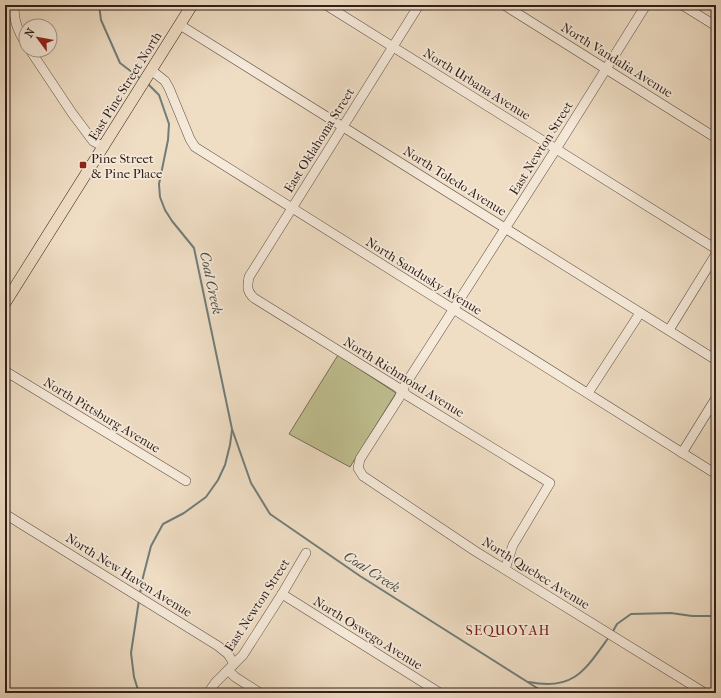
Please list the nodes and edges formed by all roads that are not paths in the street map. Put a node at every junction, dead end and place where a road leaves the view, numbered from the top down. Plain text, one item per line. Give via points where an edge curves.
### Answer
1 (15, 5) edge
2 (192, 5) edge
3 (326, 5) edge
4 (419, 5) edge
5 (504, 5) edge
6 (646, 5) edge
7 (682, 5) edge
8 (180, 25) junction
9 (716, 26) edge
10 (18, 28) edge
11 (393, 47) junction
12 (35, 58) edge
13 (606, 68) junction
14 (150, 72) junction
15 (343, 126) junction
16 (716, 138) edge
17 (104, 147) junction
18 (556, 149) junction
19 (292, 208) junction
20 (505, 228) junction
21 (716, 249) edge
22 (716, 254) edge
23 (248, 290) joint
24 (5, 303) edge
25 (453, 310) junction
26 (640, 313) junction
27 (669, 330) junction
28 (716, 360) edge
29 (5, 372) edge
30 (402, 392) junction
31 (588, 394) junction
32 (716, 398) edge
33 (682, 453) junction
34 (358, 468) joint
35 (716, 474) edge
36 (186, 481) dead end
37 (5, 514) edge
38 (306, 553) dead end
39 (505, 569) junction
40 (282, 594) junction
41 (231, 667) junction
42 (208, 693) edge
43 (260, 693) edge
44 (440, 693) edge
45 (705, 693) edge

1 - 10 street
2 - 8 main road, East Pine Street North
3 - 11 street, North Urbana Avenue
4 - 11 street, East Oklahoma Street
5 - 13 street, North Vandalia Avenue
6 - 13 street, East Newton Street
7 - 9 street
8 - 14 main road, East Pine Street North
8 - 15 street, North Toledo Avenue
11 - 15 street, East Oklahoma Street
11 - 18 street, North Urbana Avenue
12 - 17 street via 93,141
13 - 16 street, North Vandalia Avenue
13 - 18 street, East Newton Street
14 - 17 main road, East Pine Street North
14 - 19 street, North Sandusky Avenue via 165,81 195,147
15 - 19 street, East Oklahoma Street
15 - 20 street, North Toledo Avenue
17 - 24 main road, East Pine Street North
18 - 20 street, East Newton Street
18 - 21 street, North Urbana Avenue
19 - 23 street, East Oklahoma Street via 249,277
19 - 25 street, North Sandusky Avenue
20 - 25 street, East Newton Street
20 - 26 street, North Toledo Avenue
22 - 27 street
23 - 30 street, North Richmond Avenue via 254,298
25 - 30 street, East Newton Street
25 - 31 street, North Sandusky Avenue
26 - 27 street, North Toledo Avenue
26 - 31 street
27 - 28 street, North Toledo Avenue
29 - 36 street, North Pittsburg Avenue
30 - 34 street, East Newton Street via 360,459
30 - 39 street, North Richmond Avenue via 550,483 513,545
31 - 33 street, North Sandusky Avenue
32 - 33 street
33 - 35 street, North Sandusky Avenue
34 - 39 street, North Quebec Avenue via 363,476
37 - 41 street, North New Haven Avenue via 225,651
38 - 40 street, East Newton Street
39 - 45 street, North Quebec Avenue
40 - 41 street, East Newton Street via 243,654
40 - 44 street, North Oswego Avenue
41 - 42 street, East Newton Street
41 - 43 street, North New Haven Avenue via 235,676

